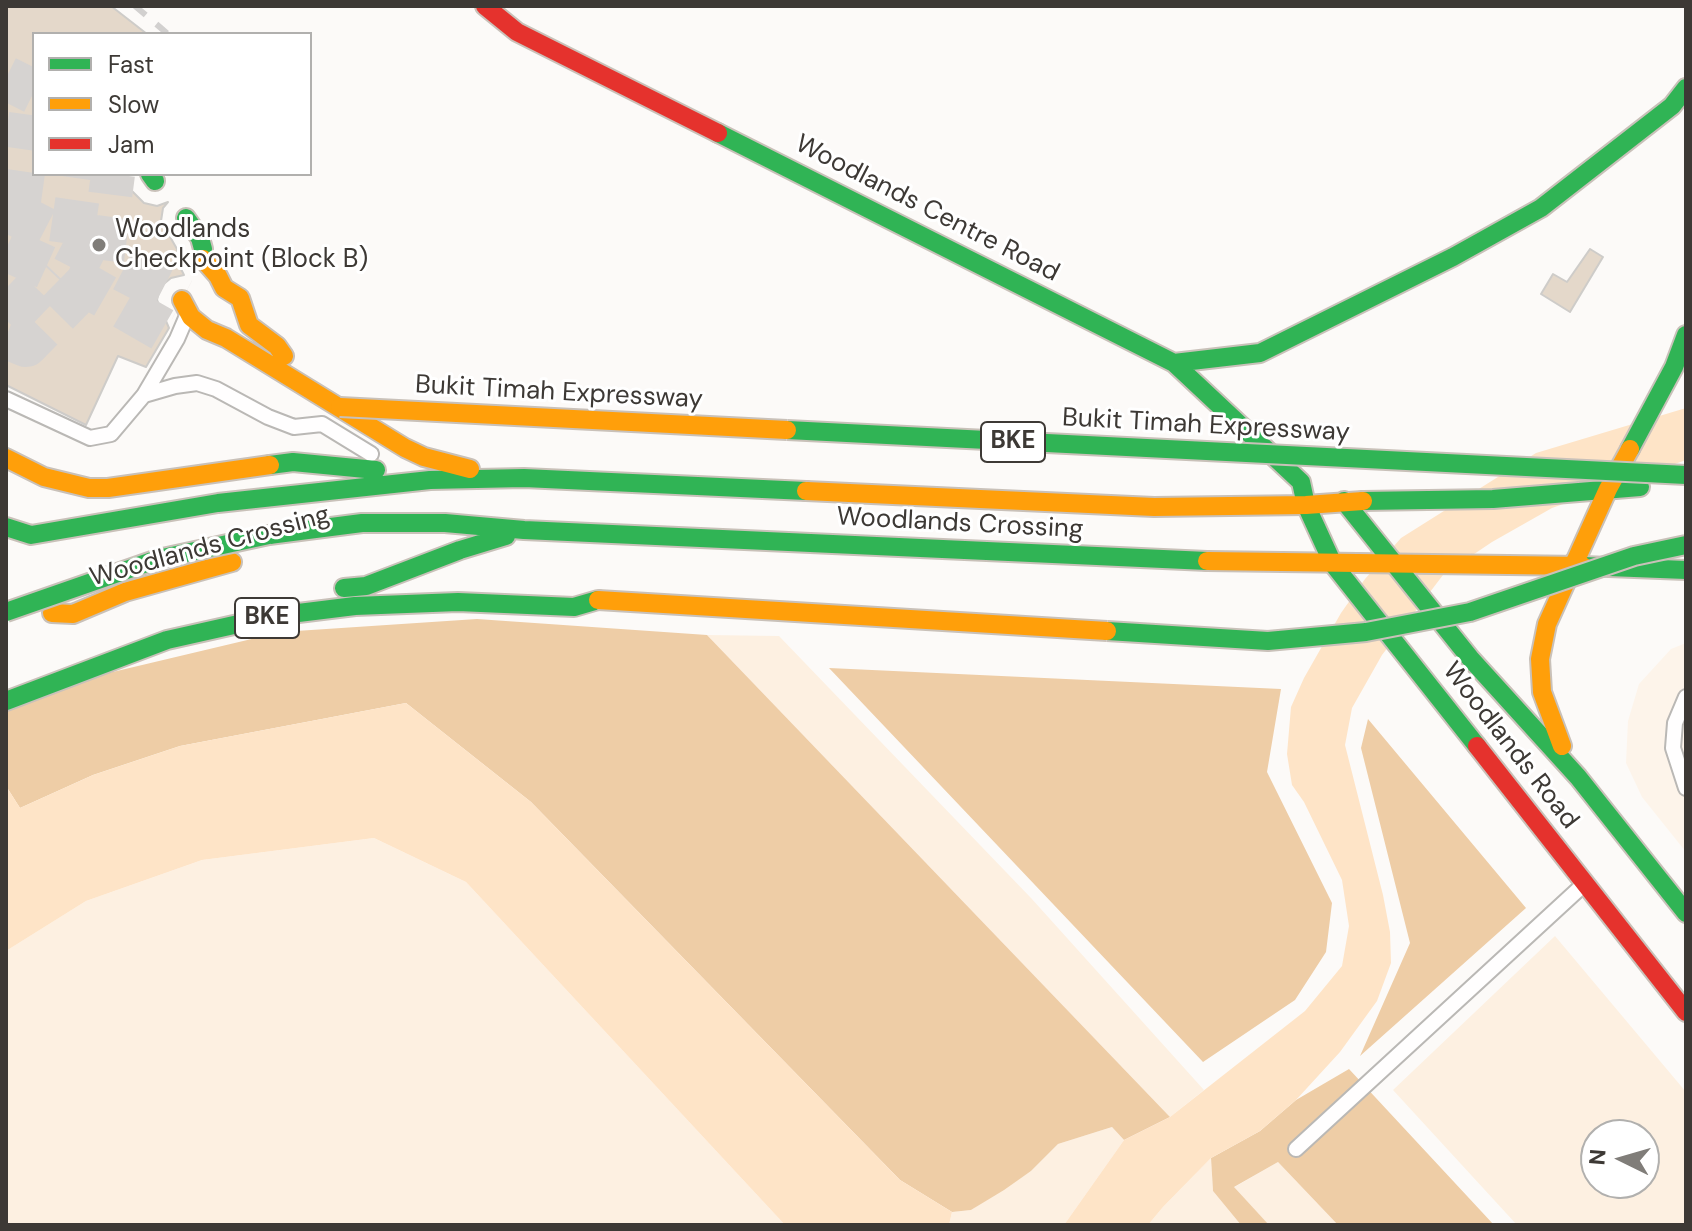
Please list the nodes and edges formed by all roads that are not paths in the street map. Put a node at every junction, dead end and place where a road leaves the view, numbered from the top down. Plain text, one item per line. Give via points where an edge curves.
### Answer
1 (485, 6) edge
2 (1686, 88) edge
3 (186, 218) dead end
4 (188, 304) joint
5 (1686, 335) edge
6 (220, 357) dead end
7 (1174, 363) junction
8 (294, 381) junction
9 (144, 395) junction
10 (6, 399) edge
11 (340, 407) junction
12 (6, 458) edge
13 (1686, 475) edge
14 (524, 478) junction
15 (430, 480) junction
16 (1686, 483) edge
17 (1608, 489) junction
18 (1344, 501) junction
19 (1306, 505) junction
20 (421, 522) junction
21 (6, 527) edge
22 (524, 530) junction
23 (1686, 545) edge
24 (1333, 564) junction
25 (1393, 564) junction
26 (1575, 564) junction
27 (1686, 570) edge
28 (366, 586) junction
29 (325, 590) dead end
30 (541, 598) junction
31 (6, 612) edge
32 (52, 613) dead end
33 (201, 613) dead end
34 (155, 625) dead end
35 (68, 658) dead end
36 (6, 686) edge
37 (1686, 697) edge
38 (6, 701) edge
39 (1578, 777) junction
40 (1686, 788) edge
41 (1584, 884) junction
42 (1686, 913) edge
43 (1686, 1012) edge
44 (1296, 1149) dead end

1 - 7 main road, Woodlands Centre Road via 517,32
2 - 7 main road via 1672,106 1541,208 1453,257 1260,353
3 - 8 main road via 200,238 206,263 224,288 240,298 249,325 277,346
4 - 8 main road, Woodlands Crossing via 207,330
4 - 9 lane via 177,339
5 - 17 main road
6 - 8 main road, Woodlands Crossing
7 - 19 main road, Woodlands Centre Road via 1301,482
8 - 11 main road, Woodlands Crossing
9 - 10 lane via 111,434 90,438
9 - 15 lane via 197,383 294,427 322,424 364,451
11 - 13 main road, Bukit Timah Expressway / BKE, bridge
11 - 14 main road, Woodlands Crossing via 424,457
12 - 15 main road, Woodlands Crossing via 44,477 89,488 293,462
14 - 15 main road, Woodlands Crossing
14 - 19 main road, Woodlands Crossing via 1154,507
15 - 21 main road, Woodlands Crossing via 218,503 31,535
16 - 17 main road, Woodlands Crossing
17 - 18 main road, Woodlands Crossing via 1493,499
17 - 26 main road
18 - 19 main road, Woodlands Crossing
18 - 25 main road, Woodlands Road
19 - 24 main road, Woodlands Road
20 - 22 main road, Woodlands Crossing
20 - 31 main road, Woodlands Crossing, bridge via 269,535 158,559
20 - 32 main road, Woodlands Crossing via 408,530 302,544 125,592 73,614
22 - 24 main road, Woodlands Crossing
22 - 28 main road, Woodlands Crossing
23 - 30 main road, BKE, bridge via 1634,556 1470,612 1366,632 1268,641 598,600 575,594
24 - 25 main road, Woodlands Crossing
24 - 41 main road, Woodlands Road
25 - 26 main road, Woodlands Crossing
25 - 39 main road, Woodlands Road
26 - 27 main road, Woodlands Crossing
26 - 39 main road via 1547,624 1540,676 1547,711
28 - 29 main road, Woodlands Crossing
28 - 30 main road, BKE
30 - 38 main road, BKE via 355,606 274,616 167,640
33 - 34 main road
35 - 36 main road
37 - 40 lane via 1675,723 1673,748
39 - 42 main road, Woodlands Road
41 - 43 main road, Woodlands Road
41 - 44 lane

